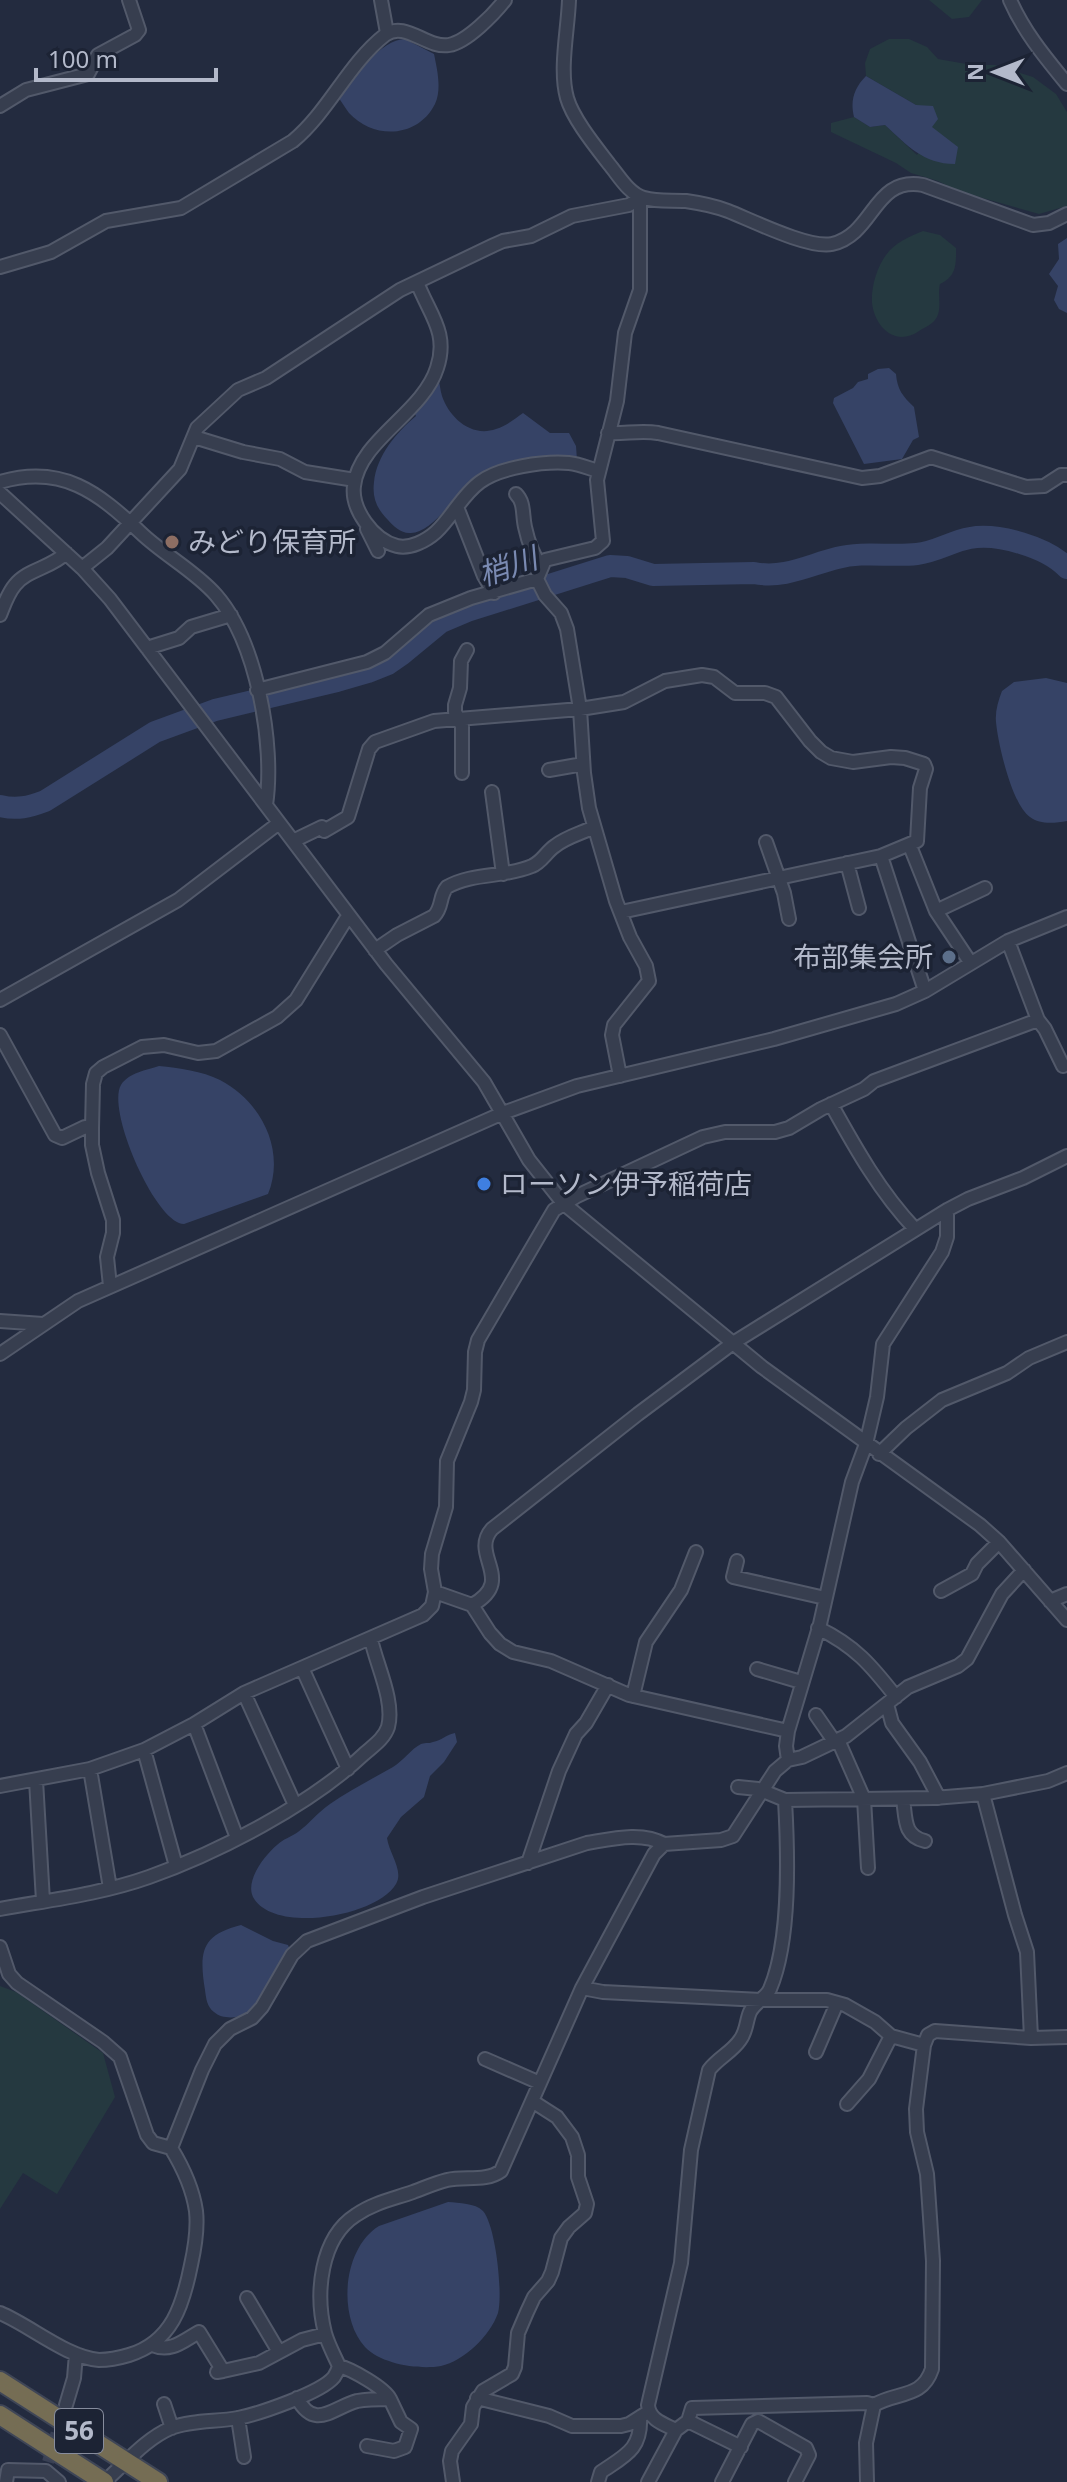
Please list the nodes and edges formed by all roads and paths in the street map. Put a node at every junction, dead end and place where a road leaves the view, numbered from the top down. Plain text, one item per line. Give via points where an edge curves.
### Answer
1 (129, 0) edge
2 (381, 0) edge
3 (505, 0) edge
4 (569, 0) edge
5 (1010, 0) edge
6 (387, 33) junction
7 (1067, 84) edge
8 (0, 106) edge
9 (640, 198) junction
10 (1067, 214) edge
11 (0, 267) edge
12 (417, 282) junction
13 (608, 433) junction
14 (194, 437) junction
15 (598, 471) junction
16 (1067, 475) edge
17 (355, 480) junction
18 (0, 482) edge
19 (0, 493) edge
20 (516, 494) dead end
21 (457, 507) junction
22 (361, 517) junction
23 (131, 522) junction
24 (378, 551) dead end
25 (66, 553) junction
26 (541, 566) junction
27 (82, 568) junction
28 (537, 579) junction
29 (494, 593) junction
30 (0, 615) edge
31 (231, 615) junction
32 (147, 648) junction
33 (467, 650) dead end
34 (259, 697) junction
35 (580, 709) junction
36 (458, 720) junction
37 (583, 764) junction
38 (549, 770) dead end
39 (462, 773) dead end
40 (492, 792) dead end
41 (266, 805) junction
42 (279, 823) junction
43 (594, 827) junction
44 (293, 841) junction
45 (766, 842) dead end
46 (910, 846) junction
47 (881, 856) junction
48 (847, 863) junction
49 (503, 874) junction
50 (778, 878) junction
51 (985, 888) dead end
52 (859, 908) dead end
53 (936, 911) junction
54 (621, 912) junction
55 (348, 916) junction
56 (1067, 917) edge
57 (789, 919) dead end
58 (1008, 941) junction
59 (375, 950) junction
60 (970, 962) junction
61 (925, 991) junction
62 (0, 1000) edge
63 (1038, 1020) junction
64 (0, 1035) edge
65 (1063, 1066) dead end
66 (620, 1076) junction
67 (831, 1104) junction
68 (503, 1113) junction
69 (92, 1128) junction
70 (1067, 1156) edge
71 (563, 1203) junction
72 (947, 1210) junction
73 (915, 1229) junction
74 (110, 1286) junction
75 (0, 1321) edge
76 (43, 1324) junction
77 (1067, 1342) edge
78 (733, 1343) junction
79 (0, 1354) edge
80 (866, 1444) junction
81 (879, 1454) junction
82 (999, 1542) junction
83 (696, 1552) dead end
84 (737, 1561) dead end
85 (1024, 1570) junction
86 (941, 1591) dead end
87 (435, 1592) junction
88 (1067, 1594) edge
89 (825, 1598) junction
90 (1050, 1601) junction
91 (472, 1605) junction
92 (1067, 1620) edge
93 (818, 1628) junction
94 (371, 1639) junction
95 (757, 1669) dead end
96 (303, 1670) junction
97 (801, 1682) junction
98 (608, 1685) junction
99 (244, 1693) junction
100 (633, 1696) junction
101 (892, 1700) junction
102 (816, 1715) dead end
103 (194, 1724) junction
104 (788, 1731) junction
105 (836, 1741) junction
106 (144, 1750) junction
107 (788, 1760) junction
108 (90, 1769) junction
109 (348, 1769) junction
110 (1067, 1773) edge
111 (36, 1780) junction
112 (0, 1786) edge
113 (738, 1787) dead end
114 (763, 1792) junction
115 (983, 1794) junction
116 (939, 1798) junction
117 (864, 1799) junction
118 (903, 1799) junction
119 (785, 1800) junction
120 (295, 1805) junction
121 (237, 1838) junction
122 (925, 1841) dead end
123 (664, 1844) junction
124 (528, 1863) junction
125 (176, 1866) junction
126 (868, 1868) dead end
127 (110, 1888) junction
128 (43, 1901) junction
129 (0, 1909) edge
130 (0, 1947) edge
131 (5, 1974) edge
132 (582, 1988) junction
133 (761, 2000) junction
134 (837, 2003) junction
135 (891, 2036) junction
136 (1067, 2037) edge
137 (1031, 2038) junction
138 (924, 2045) junction
139 (816, 2052) dead end
140 (485, 2059) dead end
141 (540, 2083) junction
142 (532, 2101) junction
143 (847, 2104) dead end
144 (171, 2148) junction
145 (247, 2298) dead end
146 (0, 2313) edge
147 (325, 2334) junction
148 (152, 2345) junction
149 (279, 2352) junction
150 (76, 2354) junction
151 (339, 2366) junction
152 (0, 2381) edge
153 (297, 2398) junction
154 (477, 2398) junction
155 (390, 2399) junction
156 (164, 2404) dead end
157 (66, 2405) tunnel mouth
158 (874, 2405) junction
159 (0, 2415) edge
160 (644, 2415) junction
161 (238, 2418) junction
162 (688, 2421) junction
163 (172, 2428) junction
164 (676, 2430) junction
165 (367, 2446) dead end
166 (741, 2447) junction
167 (244, 2457) dead end
168 (128, 2462) junction
169 (6, 2482) edge
170 (59, 2482) edge
171 (104, 2482) edge
172 (158, 2482) edge
173 (453, 2482) edge
174 (598, 2482) edge
175 (648, 2482) edge
176 (722, 2482) edge
177 (795, 2482) edge
178 (867, 2482) edge

1 - 8 street via 139,30 98,55 88,74 26,90
2 - 6 street
3 - 6 street via 453,44 435,45 403,31
4 - 9 street via 567,97 597,149
5 - 7 street via 1031,40
6 - 11 street via 293,141 181,208 106,221 51,252
9 - 10 street via 711,206 827,245 848,239 889,190 910,183 1033,225
9 - 12 street via 503,241
9 - 13 street via 640,290 625,333
12 - 14 street via 266,378 238,390 204,419
12 - 17 street via 440,328 437,368 415,405 363,461
13 - 15 street
13 - 16 street via 647,431 862,478 931,457 1026,487 1044,486
14 - 17 street via 280,459 305,472
14 - 23 street via 180,469
15 - 21 street via 566,463 520,467 481,481
15 - 26 street via 603,541 595,548 550,557
17 - 22 street via 354,502
18 - 23 street via 61,478 90,490
19 - 25 street
20 - 26 street
21 - 22 street via 431,536 409,546 387,542
21 - 29 street
22 - 24 street
23 - 27 street
23 - 31 street via 215,593
25 - 27 street
25 - 30 street via 15,585
26 - 28 street
27 - 32 street
28 - 29 street
28 - 35 street via 567,629
29 - 34 street via 429,615 367,662
31 - 32 street
31 - 34 street
32 - 41 street
33 - 36 street via 455,705
34 - 41 street via 269,739
35 - 36 street
35 - 37 street
35 - 46 street via 624,702 665,681 691,675 714,677 735,693 771,694 831,758 853,762 891,757 924,764 918,836
36 - 39 street
36 - 44 street via 434,721 375,742 348,817
37 - 38 street
37 - 43 street
40 - 49 street
41 - 42 street
42 - 44 street
42 - 62 street via 178,900
43 - 49 street via 556,844 533,866
43 - 54 street
44 - 55 street
45 - 50 street
46 - 47 street
46 - 53 street
47 - 48 street
47 - 61 street
48 - 50 street
48 - 52 street
49 - 59 street via 479,875 447,887 434,916
50 - 54 street
50 - 57 street
51 - 53 street
53 - 60 street
54 - 66 street via 649,981 614,1025
55 - 59 street
55 - 69 street via 296,1000 277,1017 216,1051 142,1047 103,1067 93,1084
56 - 58 street
58 - 60 street
58 - 63 street
59 - 68 street via 484,1082
60 - 61 street
61 - 66 street via 828,1024
63 - 65 street
63 - 67 street via 874,1081
64 - 69 street via 55,1135 62,1138
66 - 68 street
67 - 71 street via 775,1132 703,1137
67 - 73 street via 884,1193
68 - 71 street via 529,1160
68 - 74 street
69 - 74 street via 98,1173 113,1220 107,1257
70 - 72 street
71 - 78 street
71 - 87 street via 547,1219 478,1340 471,1402 447,1461 446,1507 432,1554
72 - 73 street
72 - 80 street via 942,1252 883,1344
73 - 78 street
74 - 76 street
75 - 76 street
76 - 79 street
77 - 81 street via 942,1400
78 - 80 street
78 - 91 street via 492,1529 486,1545 492,1586 486,1598
80 - 81 street
80 - 89 street
81 - 82 street
82 - 85 street
82 - 86 street via 972,1574
83 - 100 street via 681,1590 646,1642
84 - 89 street via 733,1577
85 - 90 street
85 - 101 street via 1002,1594 967,1659
87 - 91 street
87 - 94 street via 423,1615
88 - 90 street
89 - 93 street
90 - 92 street
91 - 98 street via 490,1633 513,1652
93 - 97 street
93 - 101 street via 861,1655
94 - 96 street
94 - 109 street via 382,1674 388,1725 384,1736
95 - 97 street
96 - 99 street
96 - 109 street
97 - 104 street
98 - 100 street
98 - 124 street via 559,1771
99 - 103 street
99 - 120 street
100 - 104 street
101 - 105 street
101 - 116 street via 892,1723
102 - 105 street
103 - 106 street
103 - 121 street
104 - 107 street
105 - 107 street
105 - 117 street
106 - 108 street
106 - 125 street
107 - 114 street
108 - 111 street
108 - 127 street
109 - 120 street
110 - 115 street
111 - 112 street
111 - 128 street
113 - 114 street
114 - 119 street
114 - 123 street via 733,1836
115 - 116 street
115 - 137 street via 1027,1952
116 - 118 street
117 - 118 street
117 - 119 street
117 - 126 street
118 - 122 street via 909,1833
119 - 133 street via 785,1917 769,1991
120 - 121 street
121 - 125 street
123 - 124 street via 653,1837 615,1838
123 - 132 street
124 - 144 street via 307,1941 292,1955 262,2007 215,2044
125 - 127 street
127 - 128 street
128 - 129 street
130 - 131 street
131 - 144 street via 120,2057 147,2135 153,2143
132 - 133 street
132 - 141 street
133 - 134 street
133 - 160 street via 751,2010 739,2043 709,2070 691,2150 681,2263
134 - 135 street
134 - 139 street
135 - 138 street
135 - 143 street via 869,2079
136 - 137 street
137 - 138 street via 935,2031
138 - 158 street via 916,2109 933,2261 932,2369 921,2388
140 - 141 street
141 - 142 street
142 - 147 street via 495,2175 449,2180 383,2201 344,2224 323,2268
142 - 154 street via 557,2117 572,2137 587,2204 561,2238 548,2281 527,2312 512,2374
144 - 148 street via 196,2208 196,2241 183,2302 169,2329
145 - 149 street
146 - 150 street
147 - 149 street
147 - 151 street
148 - 149 street via 174,2347 199,2332 220,2371 259,2363
148 - 150 street via 110,2360
150 - 157 street
151 - 153 street via 328,2383
151 - 155 street via 384,2390
152 - 168 highway, 56
153 - 155 street via 315,2415 356,2402
153 - 161 street
154 - 160 street via 572,2426 621,2426
154 - 173 street via 471,2424 452,2451
155 - 165 street via 401,2422 411,2429 405,2447 394,2451
156 - 163 street
158 - 162 street via 692,2408
158 - 178 street via 866,2443
159 - 171 highway, 56
160 - 164 street
160 - 174 street via 633,2447 601,2472
161 - 163 street
161 - 167 street
162 - 164 street
162 - 166 street
163 - 168 street
164 - 175 street
166 - 176 street
166 - 177 street via 758,2421 806,2448 809,2455
168 - 171 street
168 - 172 highway, 56
169 - 170 street via 8,2470 47,2466

